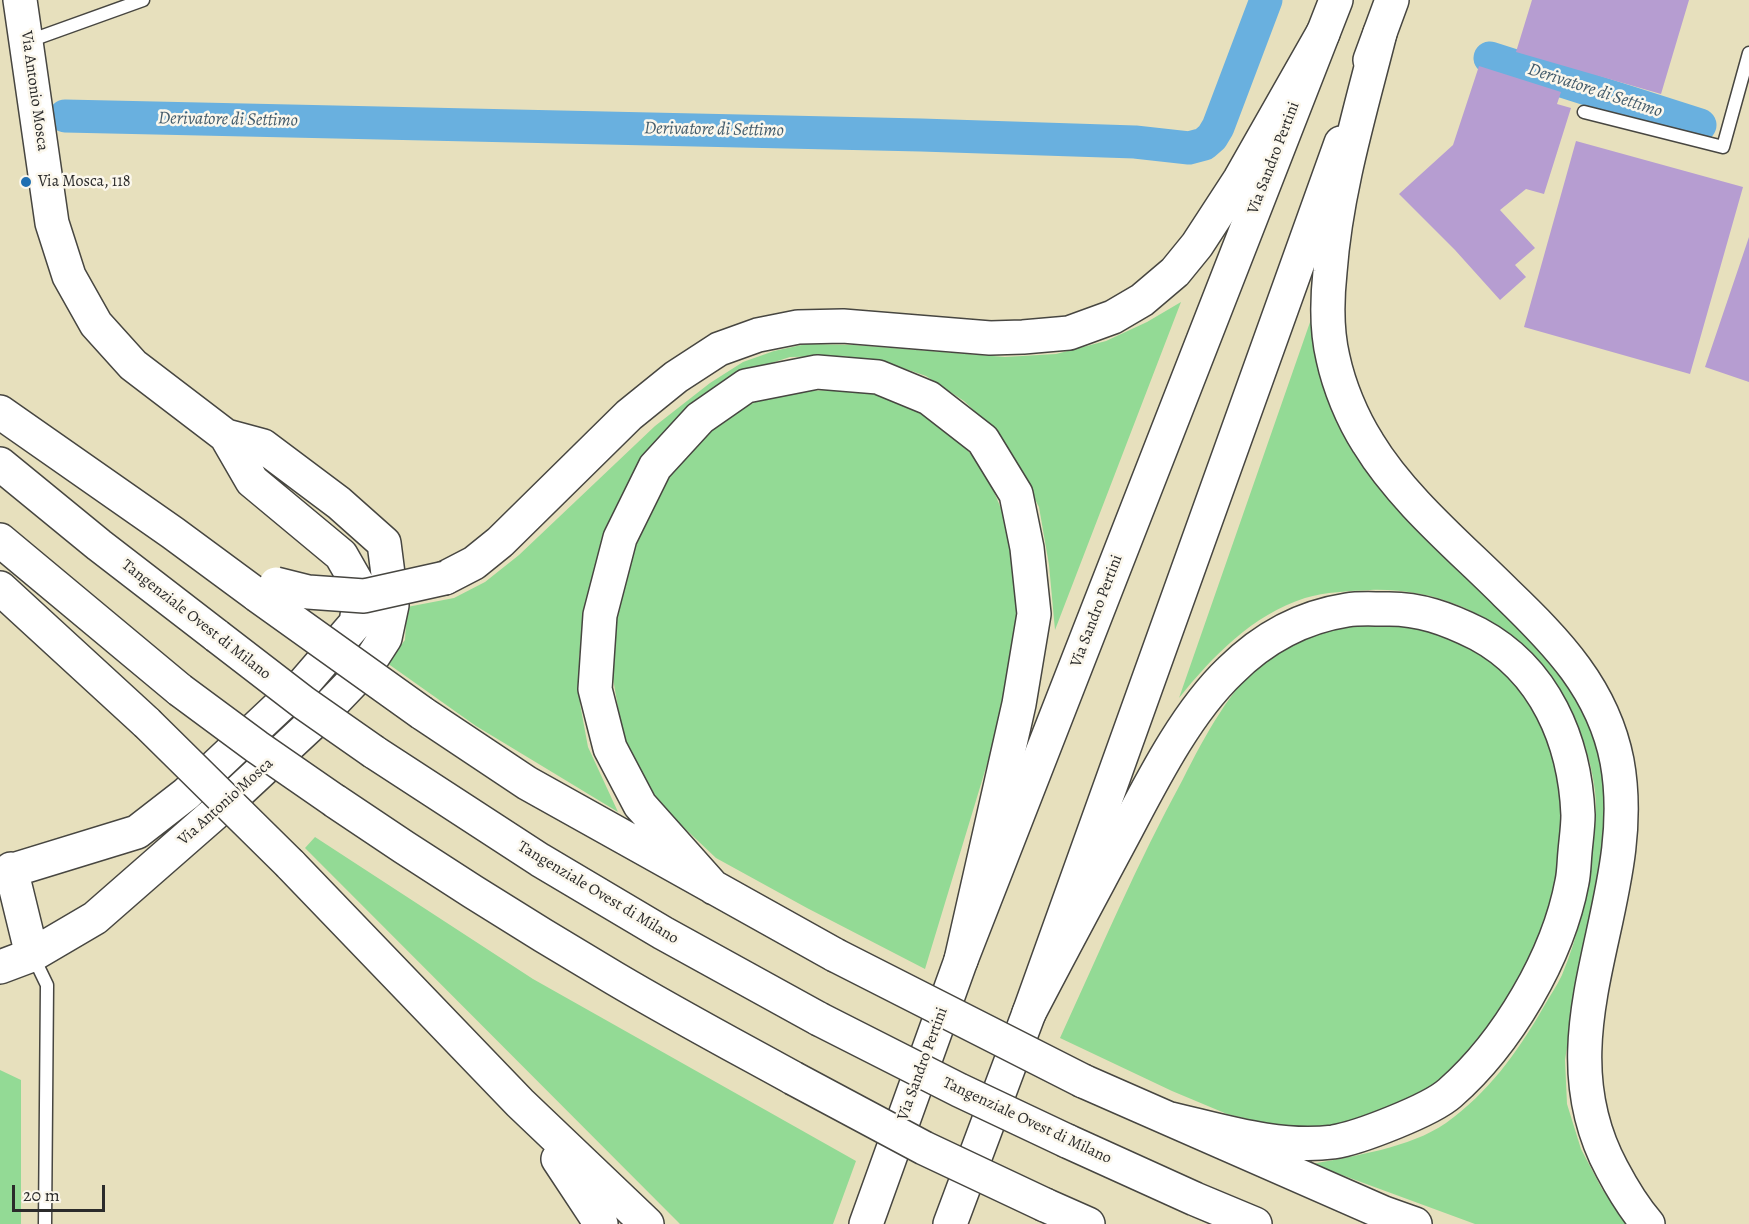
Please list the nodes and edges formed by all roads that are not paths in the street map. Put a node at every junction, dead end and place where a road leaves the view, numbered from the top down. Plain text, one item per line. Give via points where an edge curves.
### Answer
1 (20, 0) edge
2 (143, 0) edge
3 (1336, 0) edge
4 (1392, 0) edge
5 (1323, 33) junction
6 (1380, 33) junction
7 (28, 42) junction
8 (1749, 53) edge
9 (1584, 112) dead end
10 (0, 412) edge
11 (226, 436) junction
12 (0, 464) edge
13 (0, 540) edge
14 (0, 588) edge
15 (267, 590) junction
16 (4, 869) edge
17 (714, 888) junction
18 (32, 955) junction
19 (961, 960) junction
20 (0, 967) edge
21 (1029, 1013) junction
22 (520, 1103) junction
23 (1171, 1119) junction
24 (45, 1224) edge
25 (601, 1224) edge
26 (647, 1224) edge
27 (866, 1224) edge
28 (950, 1224) edge
29 (1088, 1224) edge
30 (1255, 1224) edge
31 (1415, 1224) edge
32 (1648, 1224) edge

1 - 7 main road, Via Antonio Mosca
2 - 7 lane
3 - 5 main road, Via Sandro Pertini
4 - 6 main road
5 - 15 main road, bridge via 1197,245 1175,272 1142,300 1113,317 1069,333 1023,337 990,338 843,326 798,327 758,335 719,349 676,377 629,416 474,563 445,578 364,596
5 - 19 main road, Via Sandro Pertini
6 - 21 main road
6 - 32 main road via 1332,236 1327,309 1332,357 1367,442 1389,473 1561,648 1589,686 1607,725 1621,795 1618,843 1588,1009 1584,1078 1601,1149
7 - 11 main road, Via Antonio Mosca via 52,223 69,276 96,324 133,364
8 - 9 lane via 1724,147
10 - 15 main road via 173,533
11 - 16 main road, Via Antonio Mosca via 252,481 341,555 361,590 356,623 305,682 186,794 136,832
11 - 18 main road, Via Antonio Mosca via 263,446 339,502 384,543 392,605 385,638 365,669 231,799 95,918
12 - 30 main road, Tangenziale Ovest di Milano, bridge via 217,636 374,752 540,860 663,933 959,1090
13 - 29 main road, bridge via 180,690 435,869 616,980 793,1078 924,1148
14 - 22 main road, bridge via 147,723 290,864
15 - 17 main road, bridge via 422,713 527,783
16 - 18 main road
17 - 19 main road via 640,805 610,748 595,690 600,615 620,538 655,467 700,418 746,386 818,372 878,377 929,398 983,440 1016,494 1027,548 1034,614 1020,704
17 - 23 main road, bridge via 835,955 1083,1081
18 - 20 main road, Via Antonio Mosca
18 - 24 lane via 47,985
19 - 27 main road, Via Sandro Pertini
21 - 23 main road via 1151,782 1193,715 1228,673 1261,643 1306,620 1349,609 1403,609 1450,620 1497,645 1530,675 1558,718 1572,763 1578,817 1573,882 1554,943 1523,1005 1489,1054 1447,1096 1392,1124 1335,1142 1292,1143
21 - 28 main road
22 - 25 main road
22 - 26 main road
23 - 31 main road

